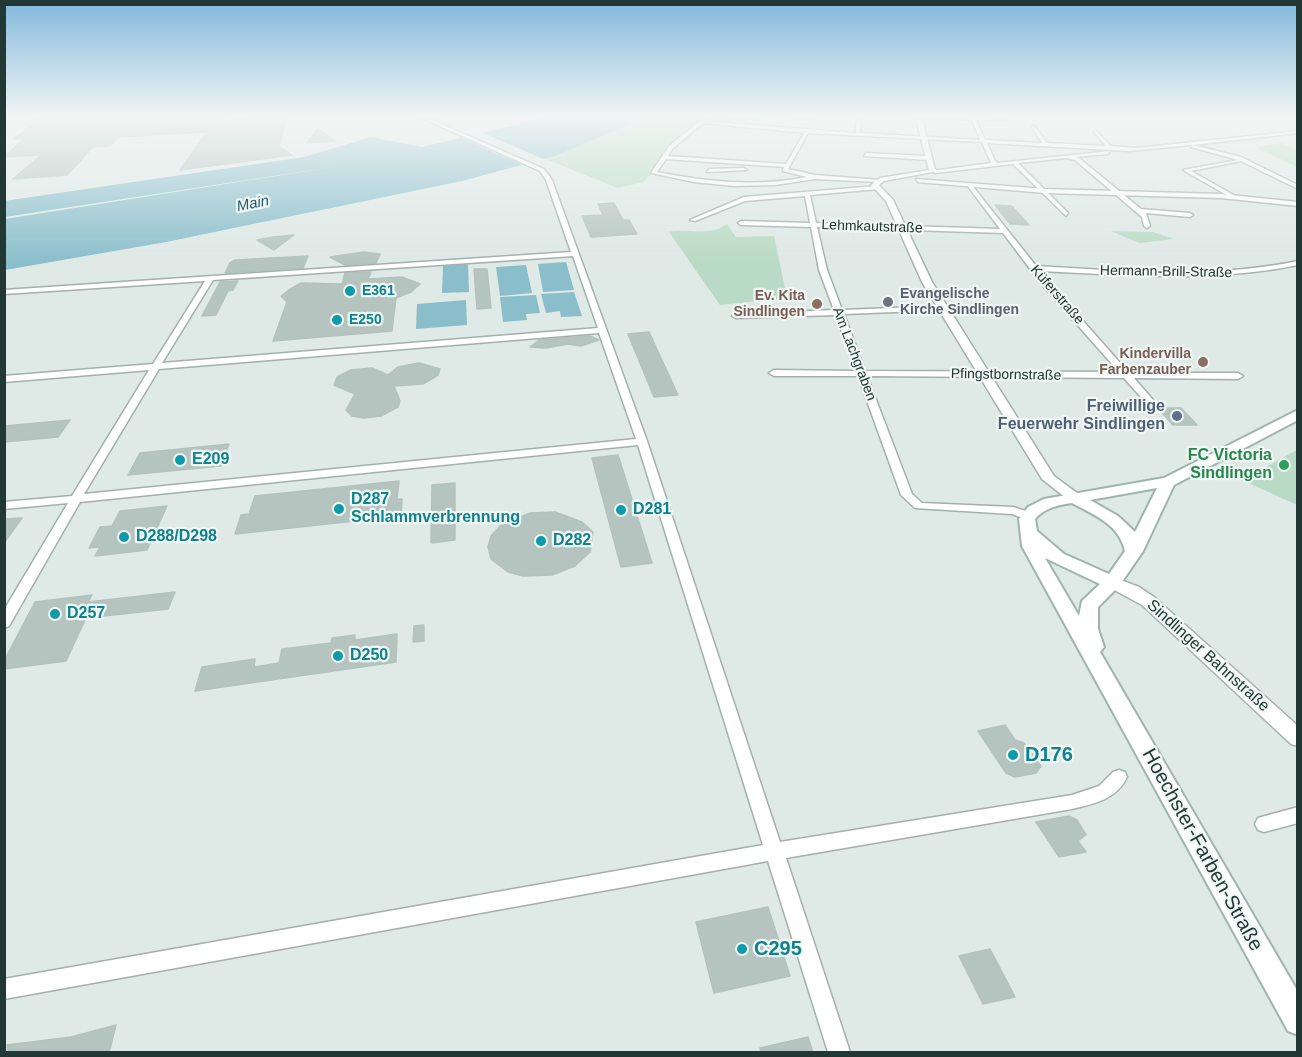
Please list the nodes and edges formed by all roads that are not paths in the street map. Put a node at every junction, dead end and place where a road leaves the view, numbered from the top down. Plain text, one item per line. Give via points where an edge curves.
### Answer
1 (527, 164) edge
2 (661, 164) edge
3 (739, 164) edge
4 (789, 164) edge
5 (930, 164) edge
6 (994, 164) edge
7 (1016, 164) edge
8 (1083, 164) edge
9 (1212, 164) edge
10 (1252, 164) edge
11 (786, 169) junction
12 (709, 171) dead end
13 (935, 171) junction
14 (815, 177) junction
15 (888, 177) junction
16 (877, 184) junction
17 (970, 185) junction
18 (1298, 187) edge
19 (1045, 191) junction
20 (807, 193) junction
21 (1118, 193) junction
22 (1234, 197) junction
23 (1298, 204) edge
24 (716, 210) junction
25 (1139, 211) junction
26 (1066, 214) dead end
27 (1190, 215) dead end
28 (693, 220) dead end
29 (719, 220) dead end
30 (741, 223) dead end
31 (814, 225) junction
32 (1147, 225) dead end
33 (903, 228) junction
34 (1003, 231) junction
35 (573, 254) junction
36 (1298, 263) edge
37 (1033, 268) junction
38 (210, 279) junction
39 (4, 292) edge
40 (944, 308) junction
41 (838, 312) junction
42 (736, 316) dead end
43 (603, 330) junction
44 (157, 366) junction
45 (774, 373) dead end
46 (862, 374) junction
47 (986, 375) junction
48 (1238, 376) dead end
49 (1129, 377) junction
50 (4, 379) edge
51 (1150, 402) dead end
52 (1298, 414) edge
53 (642, 441) junction
54 (1050, 479) junction
55 (1168, 482) junction
56 (78, 498) junction
57 (1076, 499) junction
58 (1048, 504) junction
59 (4, 506) edge
60 (1104, 515) junction
61 (1027, 523) junction
62 (1132, 555) junction
63 (1064, 561) junction
64 (1113, 582) junction
65 (4, 623) edge
66 (1105, 679) junction
67 (1298, 738) edge
68 (1119, 777) dead end
69 (1298, 815) edge
70 (1264, 824) dead end
71 (772, 852) junction
72 (4, 989) edge
73 (1298, 1021) edge
74 (839, 1053) edge

1 - 35 street via 546,173
2 - 14 street via 654,173 697,182 730,184
3 - 11 street
4 - 11 street
5 - 13 street
6 - 13 street
7 - 19 street
8 - 21 street
9 - 22 street via 1186,168
10 - 18 street
11 - 12 street
11 - 14 street
13 - 15 street
14 - 16 street
15 - 16 street
15 - 17 street
16 - 20 street
16 - 33 street
17 - 19 street
17 - 34 street, Küferstraße
19 - 21 street
19 - 26 street
20 - 24 street via 744,199
20 - 31 street, Am Lachgraben
21 - 22 street
21 - 25 street
22 - 23 street
24 - 28 street
24 - 29 street
25 - 27 street
25 - 32 street
30 - 31 street, Lehmkautstraße
31 - 33 street, Lehmkautstraße
31 - 41 street, Am Lachgraben via 823,270
33 - 34 street, Lehmkautstraße
33 - 40 street via 927,282
34 - 37 street, Küferstraße
35 - 38 street
35 - 43 street
36 - 37 street, Hermann-Brill-Straße via 1223,275
37 - 49 street, Küferstraße
38 - 39 street
38 - 44 street
40 - 41 street
40 - 47 street
41 - 42 street
41 - 46 street, Am Lachgraben
43 - 44 street
43 - 53 street
44 - 50 street
44 - 56 street
45 - 46 street, Pfingstbornstraße
46 - 47 street, Pfingstbornstraße
46 - 61 street, Am Lachgraben via 907,495 919,506 1013,511
47 - 49 street, Pfingstbornstraße
47 - 54 street
48 - 49 street, Pfingstbornstraße
49 - 51 street, Küferstraße
52 - 55 main road
53 - 56 street
53 - 71 street
54 - 57 street
54 - 58 street
55 - 57 main road
55 - 62 main road, Hoechster-Farben-Straße
56 - 59 street
56 - 65 street
57 - 58 main road
57 - 60 main road
58 - 60 main road via 1078,506
58 - 61 main road
60 - 62 main road via 1129,533
61 - 63 main road via 1037,544
61 - 66 main road, Hoechster-Farben-Straße via 1030,546
62 - 63 main road via 1115,566
62 - 64 main road, Hoechster-Farben-Straße
63 - 64 main road
64 - 66 main road, Hoechster-Farben-Straße via 1095,597 1088,611 1088,629
64 - 67 street, Sindlinger Bahnstraße via 1148,602
66 - 73 main road, Hoechster-Farben-Straße
68 - 71 street via 1102,794 1072,802
69 - 70 street
71 - 72 street
71 - 74 street

